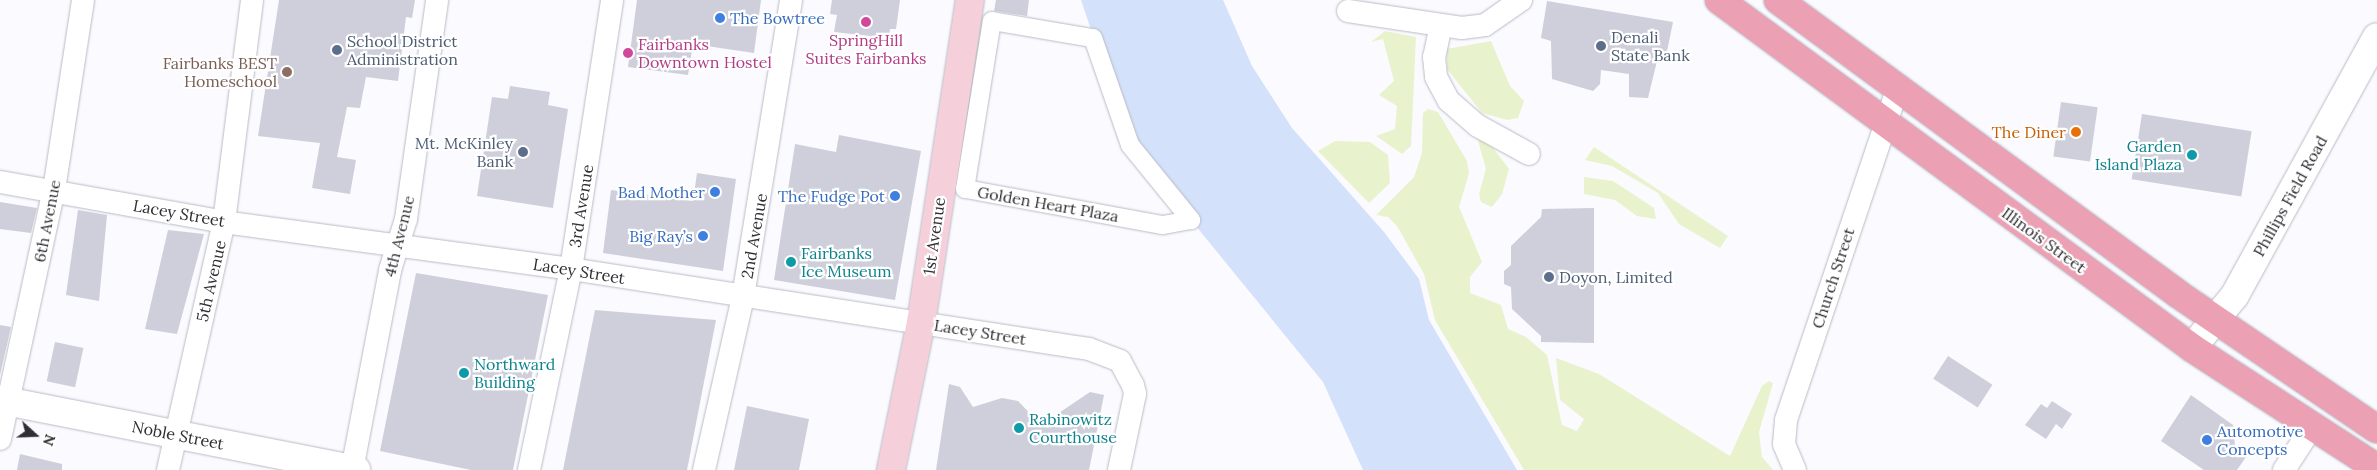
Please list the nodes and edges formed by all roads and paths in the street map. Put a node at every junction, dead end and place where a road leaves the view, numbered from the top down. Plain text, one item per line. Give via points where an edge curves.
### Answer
1 (82, 0) edge
2 (252, 0) edge
3 (437, 0) edge
4 (612, 0) edge
5 (791, 0) edge
6 (970, 0) edge
7 (1521, 0) edge
8 (1719, 0) edge
9 (1778, 0) edge
10 (1348, 11) dead end
11 (1441, 24) junction
12 (2377, 37) edge
13 (1092, 38) joint
14 (1898, 87) junction
15 (1884, 125) junction
16 (1529, 154) dead end
17 (0, 182) edge
18 (54, 190) junction
19 (224, 222) junction
20 (398, 246) junction
21 (571, 269) junction
22 (743, 297) junction
23 (2215, 320) junction
24 (921, 323) junction
25 (2192, 348) junction
26 (5, 401) edge
27 (2312, 427) junction
28 (2377, 429) edge
29 (176, 435) junction
30 (0, 439) edge
31 (2377, 468) edge
32 (168, 470) edge
33 (353, 470) edge
34 (530, 470) edge
35 (704, 470) edge
36 (891, 470) edge
37 (1119, 470) edge
38 (1795, 470) edge
39 (2284, 470) edge

1 - 18 street, 6th Avenue
2 - 19 street, 5th Avenue
3 - 20 street, 4th Avenue via 406,219
4 - 21 street, 3rd Avenue
5 - 22 street, 2nd Avenue
6 - 24 main road, 1st Avenue
7 - 11 street via 1485,25
8 - 15 main road, Illinois Street
9 - 14 main road
10 - 11 street
11 - 16 street via 1434,57 1436,77 1449,101 1478,126
12 - 23 street, Phillips Field Road via 2240,286
13 - 13 street, Golden Heart Plaza via 1130,145 1191,220 1162,225 965,189 992,21
14 - 15 street, Church Street
14 - 23 main road
15 - 25 main road, Illinois Street
15 - 38 street, Church Street via 1786,420 1784,444
17 - 18 street, Lacey Street
18 - 19 street, Lacey Street
18 - 26 street, 6th Avenue
19 - 20 street, Lacey Street
19 - 29 street, 5th Avenue
20 - 21 street, Lacey Street
20 - 33 street, 4th Avenue
21 - 22 street, Lacey Street
21 - 34 street, 3rd Avenue
22 - 24 street, Lacey Street
22 - 35 street, 2nd Avenue
23 - 25 street, Phillips Field Road
23 - 28 main road
24 - 36 main road, 1st Avenue
24 - 37 street, Lacey Street via 1106,354 1120,361 1135,394
25 - 27 main road, Illinois Street
26 - 29 street, Noble Street
26 - 30 street, 6th Avenue
27 - 31 main road, Illinois Street
27 - 39 street
29 - 32 street, 5th Avenue
29 - 33 street, Noble Street

